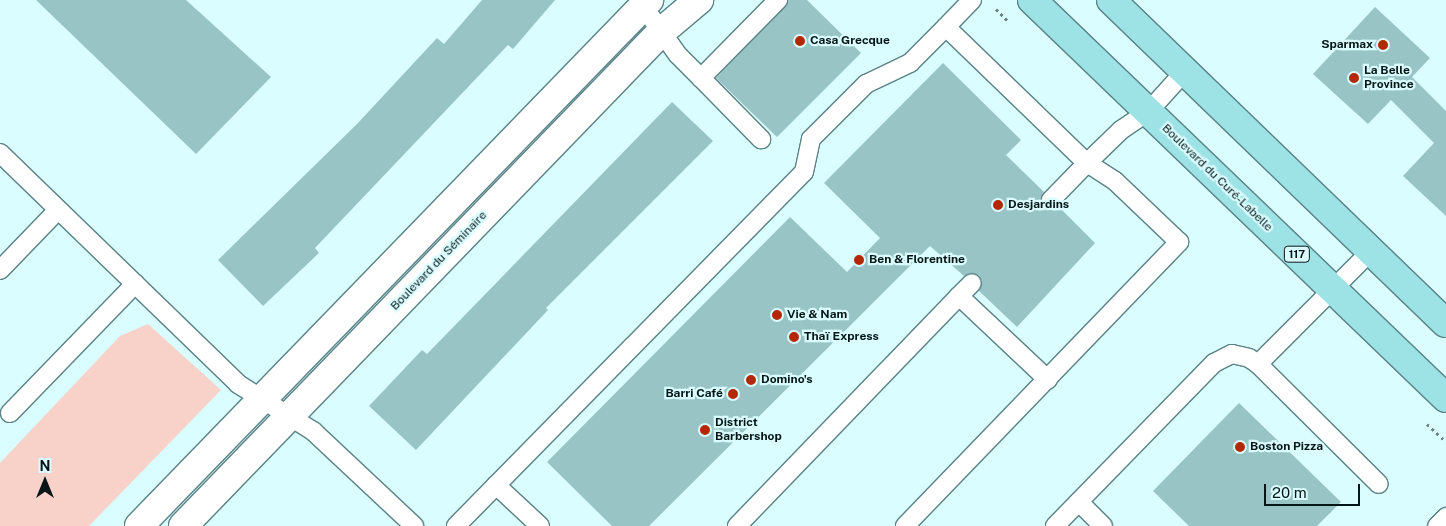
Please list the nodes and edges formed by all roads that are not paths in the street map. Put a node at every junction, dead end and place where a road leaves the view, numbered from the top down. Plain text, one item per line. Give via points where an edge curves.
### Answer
1 (699, 0) edge
2 (778, 0) edge
3 (972, 0) edge
4 (1032, 0) edge
5 (1111, 0) edge
6 (644, 2) edge
7 (946, 27) junction
8 (661, 32) junction
9 (1185, 71) junction
10 (700, 78) junction
11 (1148, 112) junction
12 (761, 139) dead end
13 (0, 153) edge
14 (1087, 163) junction
15 (1051, 200) dead end
16 (58, 210) junction
17 (1371, 251) junction
18 (0, 270) edge
19 (972, 283) dead end
20 (135, 284) junction
21 (1333, 289) junction
22 (959, 296) junction
23 (1446, 323) edge
24 (1258, 364) junction
25 (1048, 380) junction
26 (1446, 398) edge
27 (262, 400) junction
28 (10, 413) dead end
29 (289, 415) junction
30 (1379, 484) dead end
31 (496, 485) junction
32 (1079, 502) junction
33 (1446, 517) edge
34 (139, 526) edge
35 (183, 526) edge
36 (414, 526) edge
37 (456, 526) edge
38 (540, 526) edge
39 (737, 526) edge
40 (905, 526) edge
41 (1056, 526) edge
42 (1103, 526) edge
43 (1437, 526) edge

1 - 8 street, Boulevard du Séminaire
2 - 10 lane
3 - 7 lane
4 - 11 main road, Boulevard du Curé-Labelle / 117
5 - 9 main road
6 - 8 lane
6 - 27 street
7 - 14 lane
7 - 31 lane via 910,63 866,84 811,139 804,172
8 - 10 lane
8 - 29 street, Boulevard du Séminaire
9 - 11 lane
9 - 17 main road
10 - 12 lane
11 - 14 lane via 1121,130
11 - 21 main road, Boulevard du Curé-Labelle / 117
13 - 16 lane
14 - 15 lane
14 - 25 lane via 1116,180 1179,242
16 - 18 lane
16 - 20 lane
17 - 21 lane
17 - 23 main road
19 - 22 lane
20 - 27 lane via 238,384
20 - 28 lane
21 - 24 lane
21 - 26 main road, Boulevard du Curé-Labelle / 117
22 - 25 lane
22 - 39 lane
24 - 30 lane
24 - 32 lane via 1232,354 1214,364
25 - 40 lane
27 - 29 lane
27 - 34 street
29 - 35 street, Boulevard du Séminaire
29 - 36 lane via 313,431
31 - 37 lane
31 - 38 lane
32 - 41 lane
32 - 42 lane
33 - 43 lane

